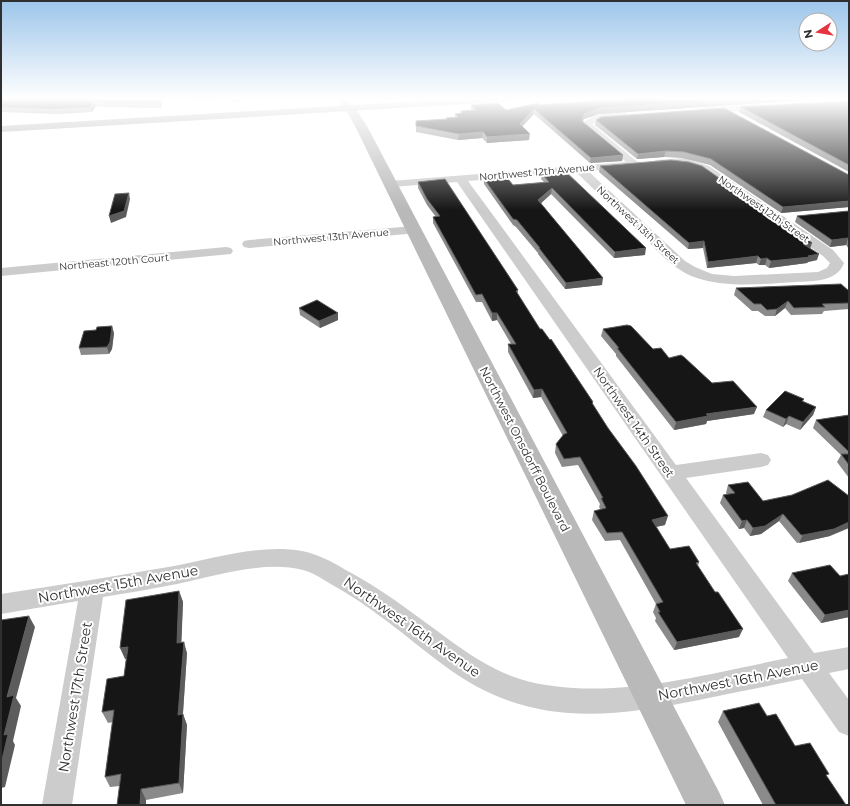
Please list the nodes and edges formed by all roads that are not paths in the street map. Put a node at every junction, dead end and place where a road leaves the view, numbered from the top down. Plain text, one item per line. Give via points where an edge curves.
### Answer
1 (366, 136) edge
2 (600, 136) edge
3 (684, 162) joint
4 (635, 164) junction
5 (578, 168) junction
6 (460, 178) junction
7 (390, 184) junction
8 (794, 218) dead end
9 (778, 219) junction
10 (414, 230) junction
11 (249, 244) dead end
12 (226, 251) dead end
13 (836, 266) joint
14 (1, 272) edge
15 (761, 460) dead end
16 (670, 473) junction
17 (235, 563) joint
18 (92, 590) junction
19 (1, 604) edge
20 (849, 658) edge
21 (807, 666) junction
22 (651, 697) junction
23 (849, 723) edge
24 (58, 805) edge
25 (706, 805) edge

1 - 7 street, Northwest Onsdorff Boulevard
2 - 4 street
3 - 4 street, Northwest 12th Avenue
3 - 9 street, Northwest 12th Street via 705,168
4 - 5 street, Northwest 12th Avenue
5 - 6 street, Northwest 12th Avenue
5 - 13 street, Northwest 13th Street via 680,264 701,275 734,281 812,277 829,273
6 - 7 street, Northwest 12th Avenue
6 - 16 street, Northwest 14th Street
7 - 10 street, Northwest Onsdorff Boulevard
8 - 9 street
9 - 13 street, Northwest 12th Street via 828,253 836,260
10 - 11 street, Northwest 13th Avenue
10 - 22 street, Northwest Onsdorff Boulevard
12 - 14 street, Northeast 120th Court
15 - 16 street
16 - 21 street, Northwest 14th Street
17 - 18 street, Northwest 15th Avenue
17 - 22 street, Northwest 16th Avenue via 268,559 300,560 322,568 352,583 456,659 494,682 531,696 598,703
18 - 19 street, Northwest 15th Avenue
18 - 24 street, Northwest 17th Street
20 - 21 street, Northwest 16th Avenue
21 - 22 street, Northwest 16th Avenue
21 - 23 street, Northwest 14th Street
22 - 25 street, Northwest Onsdorff Boulevard

